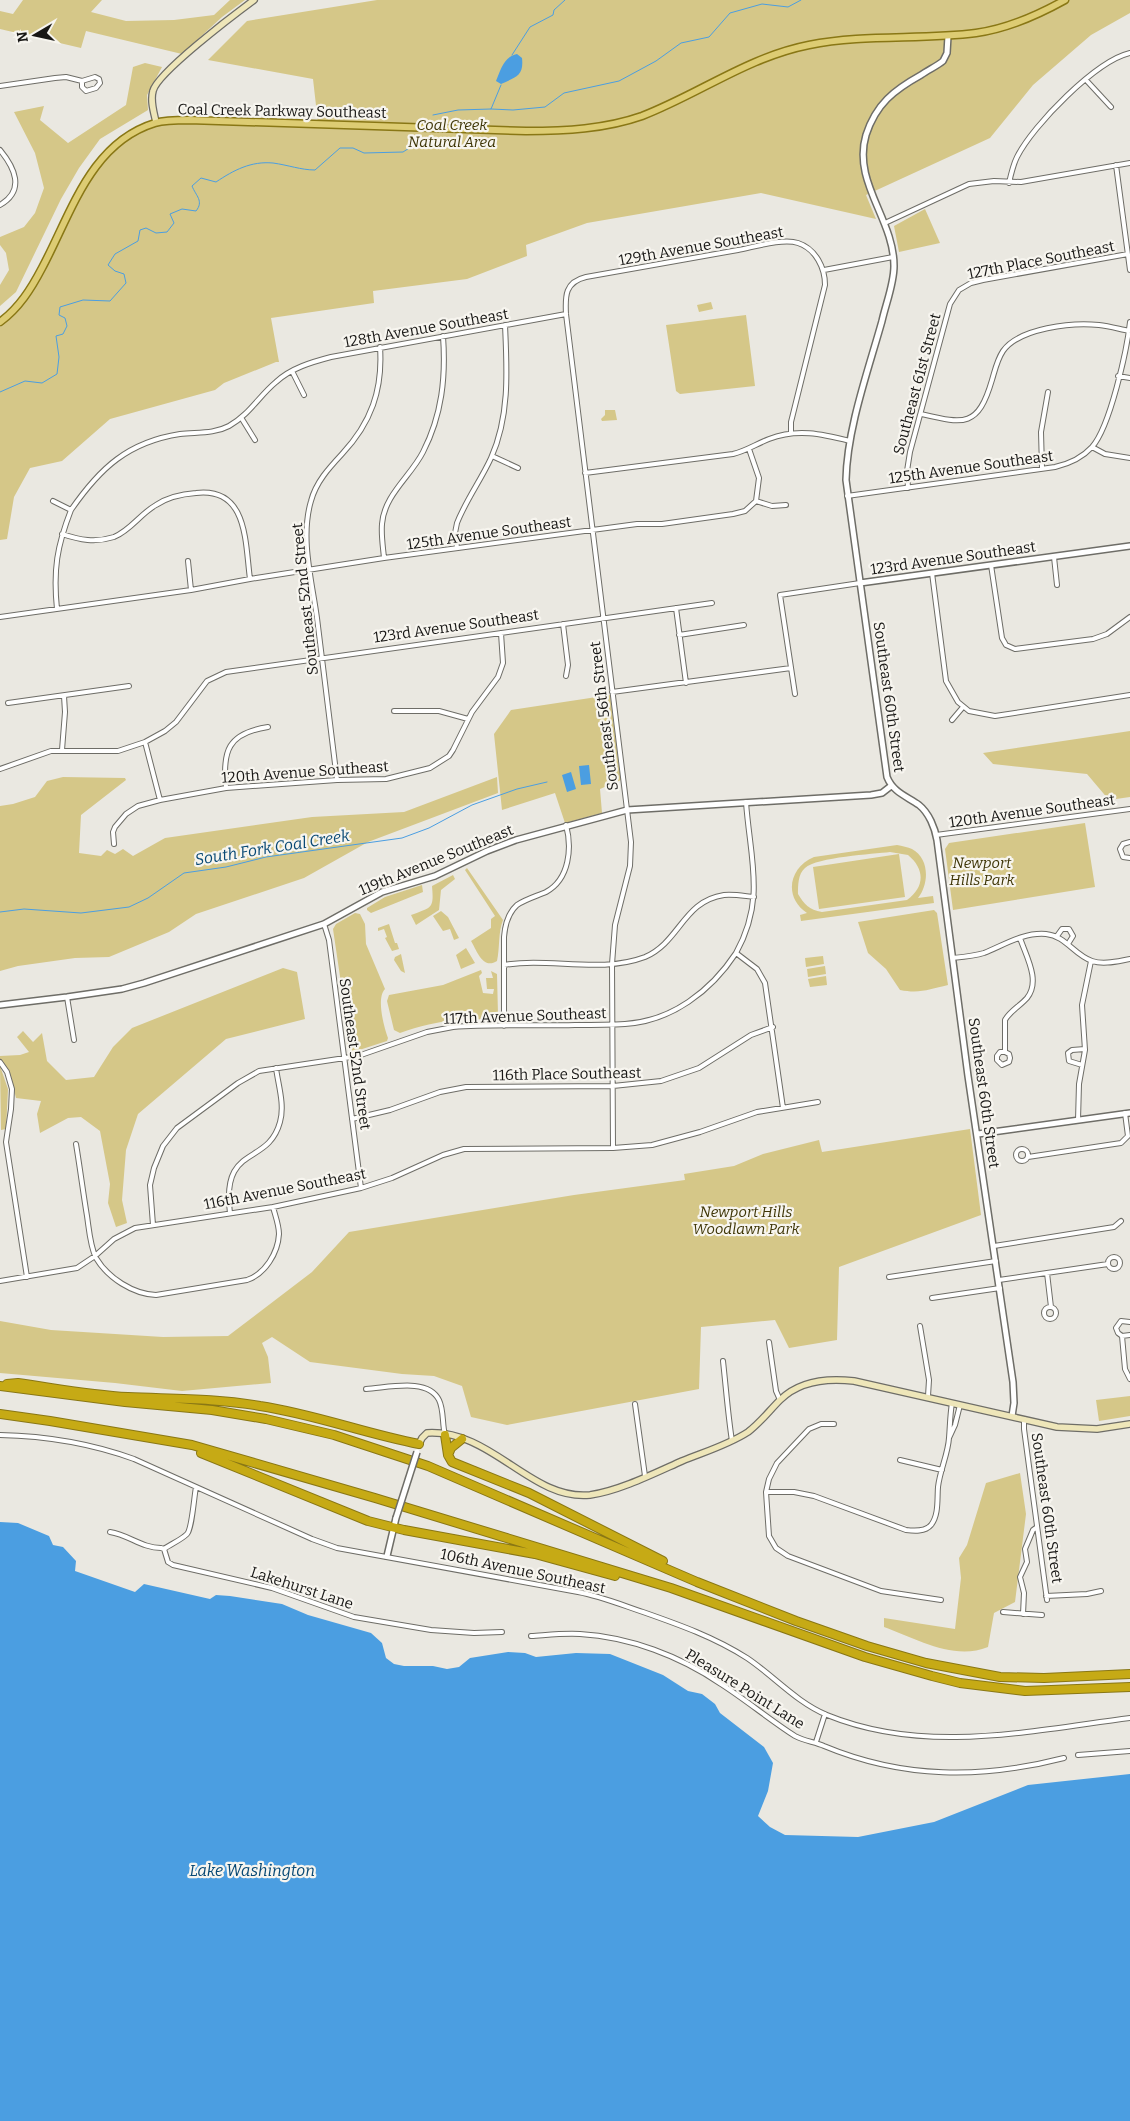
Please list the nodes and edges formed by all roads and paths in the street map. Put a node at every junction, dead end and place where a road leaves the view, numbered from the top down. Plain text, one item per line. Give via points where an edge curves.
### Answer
1 (254, 0) edge
2 (1065, 0) edge
3 (948, 36) junction
4 (1130, 53) edge
5 (1086, 80) junction
6 (82, 81) junction
7 (0, 86) edge
8 (1111, 107) dead end
9 (156, 122) junction
10 (0, 150) edge
11 (1130, 163) edge
12 (1116, 165) junction
13 (1009, 183) junction
14 (0, 205) edge
15 (885, 223) junction
16 (1128, 254) junction
17 (894, 257) junction
18 (824, 270) junction
19 (1130, 270) edge
20 (571, 284) joint
21 (960, 290) joint
22 (566, 314) junction
23 (0, 322) edge
24 (1130, 322) edge
25 (505, 325) junction
26 (1129, 331) edge
27 (443, 336) junction
28 (380, 348) junction
29 (292, 371) junction
30 (1118, 376) junction
31 (1130, 378) edge
32 (1048, 392) dead end
33 (304, 395) dead end
34 (921, 414) junction
35 (242, 419) junction
36 (791, 433) junction
37 (255, 440) dead end
38 (850, 441) junction
39 (1092, 447) junction
40 (749, 450) junction
41 (492, 456) junction
42 (1130, 458) edge
43 (518, 468) dead end
44 (1042, 468) junction
45 (585, 474) junction
46 (908, 488) junction
47 (847, 496) junction
48 (53, 501) dead end
49 (756, 501) junction
50 (786, 505) dead end
51 (71, 510) junction
52 (592, 530) junction
53 (62, 534) junction
54 (1130, 546) edge
55 (457, 548) junction
56 (1054, 557) junction
57 (384, 558) junction
58 (188, 561) dead end
59 (991, 565) junction
60 (310, 569) junction
61 (932, 573) junction
62 (250, 579) junction
63 (860, 583) junction
64 (1057, 585) dead end
65 (191, 590) junction
66 (712, 603) dead end
67 (676, 608) junction
68 (57, 609) junction
69 (0, 617) edge
70 (1130, 617) edge
71 (603, 618) junction
72 (563, 624) junction
73 (744, 625) dead end
74 (501, 633) junction
75 (680, 635) junction
76 (322, 658) junction
77 (791, 668) junction
78 (566, 676) dead end
79 (686, 683) junction
80 (129, 686) dead end
81 (612, 692) junction
82 (795, 694) dead end
83 (1130, 695) edge
84 (64, 696) junction
85 (8, 703) dead end
86 (963, 707) junction
87 (394, 711) dead end
88 (468, 719) junction
89 (952, 720) dead end
90 (268, 727) dead end
91 (145, 742) junction
92 (62, 750) junction
93 (0, 768) edge
94 (337, 780) junction
95 (891, 786) junction
96 (226, 788) junction
97 (160, 800) junction
98 (746, 802) junction
99 (1130, 809) edge
100 (627, 810) junction
101 (566, 825) junction
102 (936, 835) junction
103 (1130, 842) edge
104 (114, 844) dead end
105 (1130, 858) edge
106 (754, 897) junction
107 (324, 924) junction
108 (1057, 936) junction
109 (1020, 938) junction
110 (1068, 944) junction
111 (736, 953) junction
112 (953, 958) junction
113 (1130, 959) edge
114 (1091, 961) junction
115 (612, 964) junction
116 (504, 966) junction
117 (67, 998) junction
118 (0, 1005) edge
119 (612, 1024) junction
120 (504, 1026) junction
121 (773, 1027) junction
122 (74, 1040) dead end
123 (1084, 1049) junction
124 (1005, 1052) dead end
125 (344, 1058) junction
126 (0, 1062) edge
127 (1082, 1065) junction
128 (276, 1068) junction
129 (613, 1086) junction
130 (818, 1102) dead end
131 (783, 1108) junction
132 (1128, 1113) edge
133 (352, 1119) junction
134 (1078, 1120) junction
135 (978, 1134) junction
136 (6, 1142) junction
137 (0, 1143) edge
138 (76, 1144) dead end
139 (613, 1148) junction
140 (1028, 1157) dead end
141 (362, 1188) junction
142 (273, 1206) junction
143 (230, 1213) junction
144 (1121, 1221) dead end
145 (153, 1225) junction
146 (994, 1246) junction
147 (96, 1256) junction
148 (996, 1261) junction
149 (1108, 1264) dead end
150 (1047, 1273) junction
151 (27, 1277) junction
152 (890, 1277) dead end
153 (999, 1280) junction
154 (0, 1281) edge
155 (1000, 1288) junction
156 (932, 1298) dead end
157 (1051, 1307) dead end
158 (1130, 1322) edge
159 (920, 1326) dead end
160 (1130, 1335) edge
161 (1122, 1336) junction
162 (769, 1342) dead end
163 (723, 1361) dead end
164 (1130, 1379) edge
165 (0, 1386) edge
166 (366, 1389) dead end
167 (928, 1396) junction
168 (780, 1400) junction
169 (952, 1402) junction
170 (635, 1404) dead end
171 (960, 1404) junction
172 (0, 1414) edge
173 (1012, 1416) junction
174 (1024, 1419) junction
175 (834, 1424) dead end
176 (1130, 1424) edge
177 (0, 1435) edge
178 (445, 1435) junction
179 (949, 1438) junction
180 (462, 1439) junction
181 (732, 1441) junction
182 (192, 1445) junction
183 (418, 1448) junction
184 (448, 1455) junction
185 (900, 1460) dead end
186 (942, 1470) junction
187 (645, 1476) junction
188 (196, 1487) junction
189 (766, 1492) junction
190 (394, 1527) junction
191 (1037, 1527) junction
192 (110, 1532) dead end
193 (164, 1549) junction
194 (387, 1556) junction
195 (671, 1588) junction
196 (716, 1588) junction
197 (1101, 1591) dead end
198 (941, 1600) dead end
199 (1003, 1612) dead end
200 (1023, 1614) junction
201 (1042, 1616) dead end
202 (502, 1632) dead end
203 (531, 1636) dead end
204 (1130, 1674) edge
205 (1130, 1687) edge
206 (826, 1714) junction
207 (1130, 1718) edge
208 (816, 1742) junction
209 (1130, 1751) edge
210 (1078, 1755) dead end
211 (1064, 1758) dead end

1 - 9 main road via 201,42 157,84 152,97
2 - 3 main road, Coal Creek Parkway Southeast via 1029,17 992,29
3 - 9 main road, Coal Creek Parkway Southeast via 850,39 791,49 738,69 640,116 574,130 189,120
3 - 15 street, Southeast 60th Street via 943,61 893,91 867,133 865,174 870,193
4 - 5 street via 1115,58
5 - 8 street
5 - 13 street via 1036,128 1016,157
6 - 6 street via 86,91 100,83 100,79 95,77
6 - 7 street via 66,77
9 - 23 main road, Coal Creek Parkway Southeast via 126,137 103,155 84,183 26,295
10 - 14 street via 13,168 15,181 12,194
11 - 12 street
12 - 13 street
12 - 16 street
13 - 15 street via 969,184
15 - 17 street, Southeast 60th Street
16 - 19 street
16 - 21 street, 127th Place Southeast via 983,280
17 - 18 street
17 - 38 street, Southeast 60th Street via 891,286
18 - 20 street, 129th Avenue Southeast via 810,249 785,241 586,277
18 - 36 street via 825,292 793,412
20 - 22 street, Southeast 56th Street via 565,297
21 - 34 street, Southeast 61st Street via 947,313
22 - 25 street, 128th Avenue Southeast
22 - 45 street, Southeast 56th Street
24 - 26 street
25 - 27 street, 128th Avenue Southeast
25 - 41 street via 505,404
26 - 30 street
26 - 34 street via 1076,324 1027,334 1008,345 998,358 984,404 973,415 958,421
27 - 28 street, 128th Avenue Southeast
27 - 57 street via 445,372 439,411 422,454 385,508 381,532
28 - 29 street, 128th Avenue Southeast via 331,357
28 - 60 street, Southeast 52nd Street via 380,377 375,405 356,438 322,477 311,500 307,523
29 - 33 street
29 - 35 street via 275,382
30 - 31 street
30 - 39 street via 1106,421
32 - 44 street via 1041,432
34 - 46 street, Southeast 61st Street via 908,462
35 - 37 street
35 - 51 street via 218,430 156,440 126,453 101,471
36 - 38 street via 814,433
36 - 40 street
38 - 47 street, Southeast 60th Street
39 - 42 street via 1105,454
39 - 44 street, 125th Avenue Southeast via 1064,465
40 - 45 street
40 - 49 street via 759,478
41 - 43 street
41 - 55 street via 457,523
44 - 46 street, 125th Avenue Southeast
45 - 52 street, Southeast 56th Street
46 - 47 street, 125th Avenue Southeast
47 - 63 street, Southeast 60th Street
48 - 51 street
49 - 50 street via 772,506
49 - 52 street, 125th Avenue Southeast via 733,514
51 - 53 street
52 - 55 street, 125th Avenue Southeast
52 - 71 street, Southeast 56th Street
53 - 62 street via 87,541 112,537 128,529 156,504 199,492 215,494 236,508 244,529
53 - 68 street via 56,563
54 - 56 street, 123rd Avenue Southeast
55 - 57 street, 125th Avenue Southeast
56 - 59 street, 123rd Avenue Southeast
56 - 64 street
57 - 60 street, 125th Avenue Southeast
58 - 65 street
59 - 61 street, 123rd Avenue Southeast
59 - 70 street via 1000,632 1006,645 1015,649 1088,641 1107,634
60 - 62 street, 125th Avenue Southeast
60 - 76 street, Southeast 52nd Street
61 - 63 street, 123rd Avenue Southeast
61 - 86 street via 946,681
62 - 65 street, 125th Avenue Southeast
63 - 77 street, 123rd Avenue Southeast via 780,595
63 - 95 street, Southeast 60th Street via 886,771
65 - 68 street, 125th Avenue Southeast
66 - 67 street, 123rd Avenue Southeast
67 - 71 street, 123rd Avenue Southeast
67 - 75 street
68 - 69 street, 125th Avenue Southeast
71 - 72 street, 123rd Avenue Southeast
71 - 81 street, Southeast 56th Street
72 - 74 street, 123rd Avenue Southeast
72 - 78 street via 568,665
73 - 75 street
74 - 76 street, 123rd Avenue Southeast
74 - 88 street, 120th Avenue Southeast via 502,670
75 - 79 street
76 - 91 street, 123rd Avenue Southeast via 219,674 207,681 176,722
76 - 94 street, Southeast 52nd Street
77 - 79 street
77 - 82 street
79 - 81 street
80 - 84 street
81 - 100 street, Southeast 56th Street
83 - 86 street via 995,716
84 - 85 street
84 - 92 street via 66,712
86 - 89 street
87 - 88 street via 439,711
88 - 94 street, 120th Avenue Southeast via 449,756 430,768 386,779
90 - 96 street via 246,732 231,745 224,762
91 - 92 street via 118,751
91 - 97 street
92 - 93 street
94 - 96 street, 120th Avenue Southeast
95 - 98 street, 119th Avenue Southeast via 882,793 871,795
95 - 102 street, Southeast 60th Street via 924,810
96 - 97 street, 120th Avenue Southeast
97 - 104 street, 120th Avenue Southeast via 138,806 126,814 113,832
98 - 100 street, 119th Avenue Southeast
98 - 106 street, 117th Avenue Southeast
99 - 102 street, 120th Avenue Southeast
100 - 101 street, 119th Avenue Southeast
100 - 115 street, Southeast 56th Street via 630,866 615,925
101 - 107 street, 119th Avenue Southeast via 509,842 435,876 395,887
101 - 116 street via 570,844 565,868 553,887 517,905 509,916 504,937
102 - 112 street, Southeast 60th Street
103 - 105 street via 1123,844 1120,852 1123,857
106 - 111 street, 117th Avenue Southeast via 747,928
106 - 115 street via 723,895 706,900 693,908 669,940 655,951 638,959
107 - 117 street, 119th Avenue Southeast via 136,986
107 - 125 street, Southeast 52nd Street via 329,940
108 - 109 street via 1043,934
108 - 110 street
108 - 110 street via 1062,929 1069,929 1073,936
109 - 112 street via 976,955
109 - 124 street via 1033,978 1033,989 1005,1020
110 - 114 street
111 - 119 street, 117th Avenue Southeast via 716,980 685,1004 655,1018
111 - 121 street via 757,970 765,983
112 - 135 street, Southeast 60th Street
113 - 114 street via 1103,963
114 - 123 street via 1082,1005
115 - 116 street
115 - 119 street, Southeast 56th Street
116 - 120 street
117 - 118 street, 119th Avenue Southeast
117 - 122 street
119 - 120 street, 117th Avenue Southeast
119 - 129 street, Southeast 56th Street
120 - 125 street, 117th Avenue Southeast via 440,1029
121 - 129 street, 116th Place Southeast via 750,1034 716,1059 680,1075 661,1081
121 - 131 street
123 - 127 street
123 - 127 street via 1072,1050 1067,1058
125 - 128 street, 117th Avenue Southeast
125 - 133 street, Southeast 52nd Street
126 - 136 street via 12,1090
127 - 134 street
128 - 143 street via 281,1120 269,1142 243,1161 232,1174 228,1190
128 - 145 street, 117th Avenue Southeast via 259,1071 238,1083 171,1135 157,1158 152,1176 149,1195
129 - 133 street, 116th Place Southeast via 466,1087
129 - 139 street, Southeast 56th Street
130 - 131 street, 116th Avenue Southeast
131 - 139 street, 116th Avenue Southeast via 745,1116 668,1142
132 - 134 street
132 - 140 street via 1127,1138 1117,1144
133 - 141 street, Southeast 52nd Street
134 - 135 street
135 - 146 street, Southeast 60th Street
136 - 137 street
136 - 151 street
138 - 147 street via 90,1238
139 - 141 street, 116th Avenue Southeast via 464,1149
141 - 142 street, 116th Avenue Southeast
142 - 143 street, 116th Avenue Southeast
142 - 147 street via 279,1233 276,1246 268,1264 246,1280 150,1295 125,1286 104,1269
143 - 145 street, 116th Avenue Southeast
144 - 146 street via 1114,1227
145 - 147 street, 116th Avenue Southeast via 124,1233
146 - 148 street, Southeast 60th Street
147 - 151 street, 116th Avenue Southeast via 72,1270
148 - 152 street
148 - 153 street, Southeast 60th Street
149 - 150 street
150 - 153 street
150 - 157 street
151 - 154 street, 116th Avenue Southeast
153 - 155 street, Southeast 60th Street
155 - 156 street
155 - 173 street, Southeast 60th Street via 1013,1382
158 - 161 street via 1124,1320 1117,1325
159 - 167 street
160 - 161 street
161 - 164 street via 1125,1369
162 - 168 street
163 - 181 street
165 - 183 highway via 18,1383 126,1397 260,1405
165 - 196 highway via 212,1410 334,1435 428,1466
166 - 178 street via 410,1386 430,1390 440,1401
167 - 168 main road via 840,1379 807,1384
167 - 169 main road
168 - 181 main road via 756,1425
169 - 171 main road
169 - 179 street
170 - 187 street
171 - 173 main road
171 - 179 street
172 - 182 highway
173 - 174 main road
174 - 176 main road via 1085,1430
174 - 191 street, Southeast 60th Street
175 - 189 street via 815,1425 801,1436 773,1470
177 - 188 street, 106th Avenue Southeast via 63,1440 104,1448
178 - 180 main road
178 - 183 main road via 427,1433
178 - 184 highway
179 - 186 street
180 - 184 highway
180 - 187 main road via 493,1452 549,1488 572,1495 592,1494
181 - 187 main road
182 - 190 highway via 197,1451 343,1512
182 - 195 highway
183 - 190 street, bridge
184 - 196 highway via 452,1462 529,1493
185 - 186 street
186 - 189 street via 932,1523 918,1531 906,1530 814,1496
188 - 193 street via 190,1530
188 - 194 street, 106th Avenue Southeast via 324,1544
189 - 198 street via 769,1536 776,1548 788,1556 881,1591
190 - 194 street
190 - 195 highway via 535,1554 651,1587
191 - 197 street, Southeast 60th Street via 1046,1598
191 - 200 street via 1025,1548 1027,1562 1020,1577 1024,1594
192 - 193 street via 125,1535 145,1546
193 - 202 street, Lakehurst Lane via 166,1559 173,1565 272,1588 354,1617 431,1630
194 - 206 street, 106th Avenue Southeast via 588,1594 691,1629 750,1660
195 - 205 highway via 865,1657 960,1683 1025,1691
196 - 204 highway via 867,1646 960,1671 1000,1677 1044,1678
199 - 200 street
200 - 201 street
203 - 208 street, Pleasure Point Lane via 570,1634 607,1637 662,1653 714,1679 796,1736
206 - 207 street, 106th Avenue Southeast via 878,1732 938,1738 986,1736
206 - 208 street
208 - 211 street, Pleasure Point Lane via 885,1766 948,1773 999,1771
209 - 210 street

